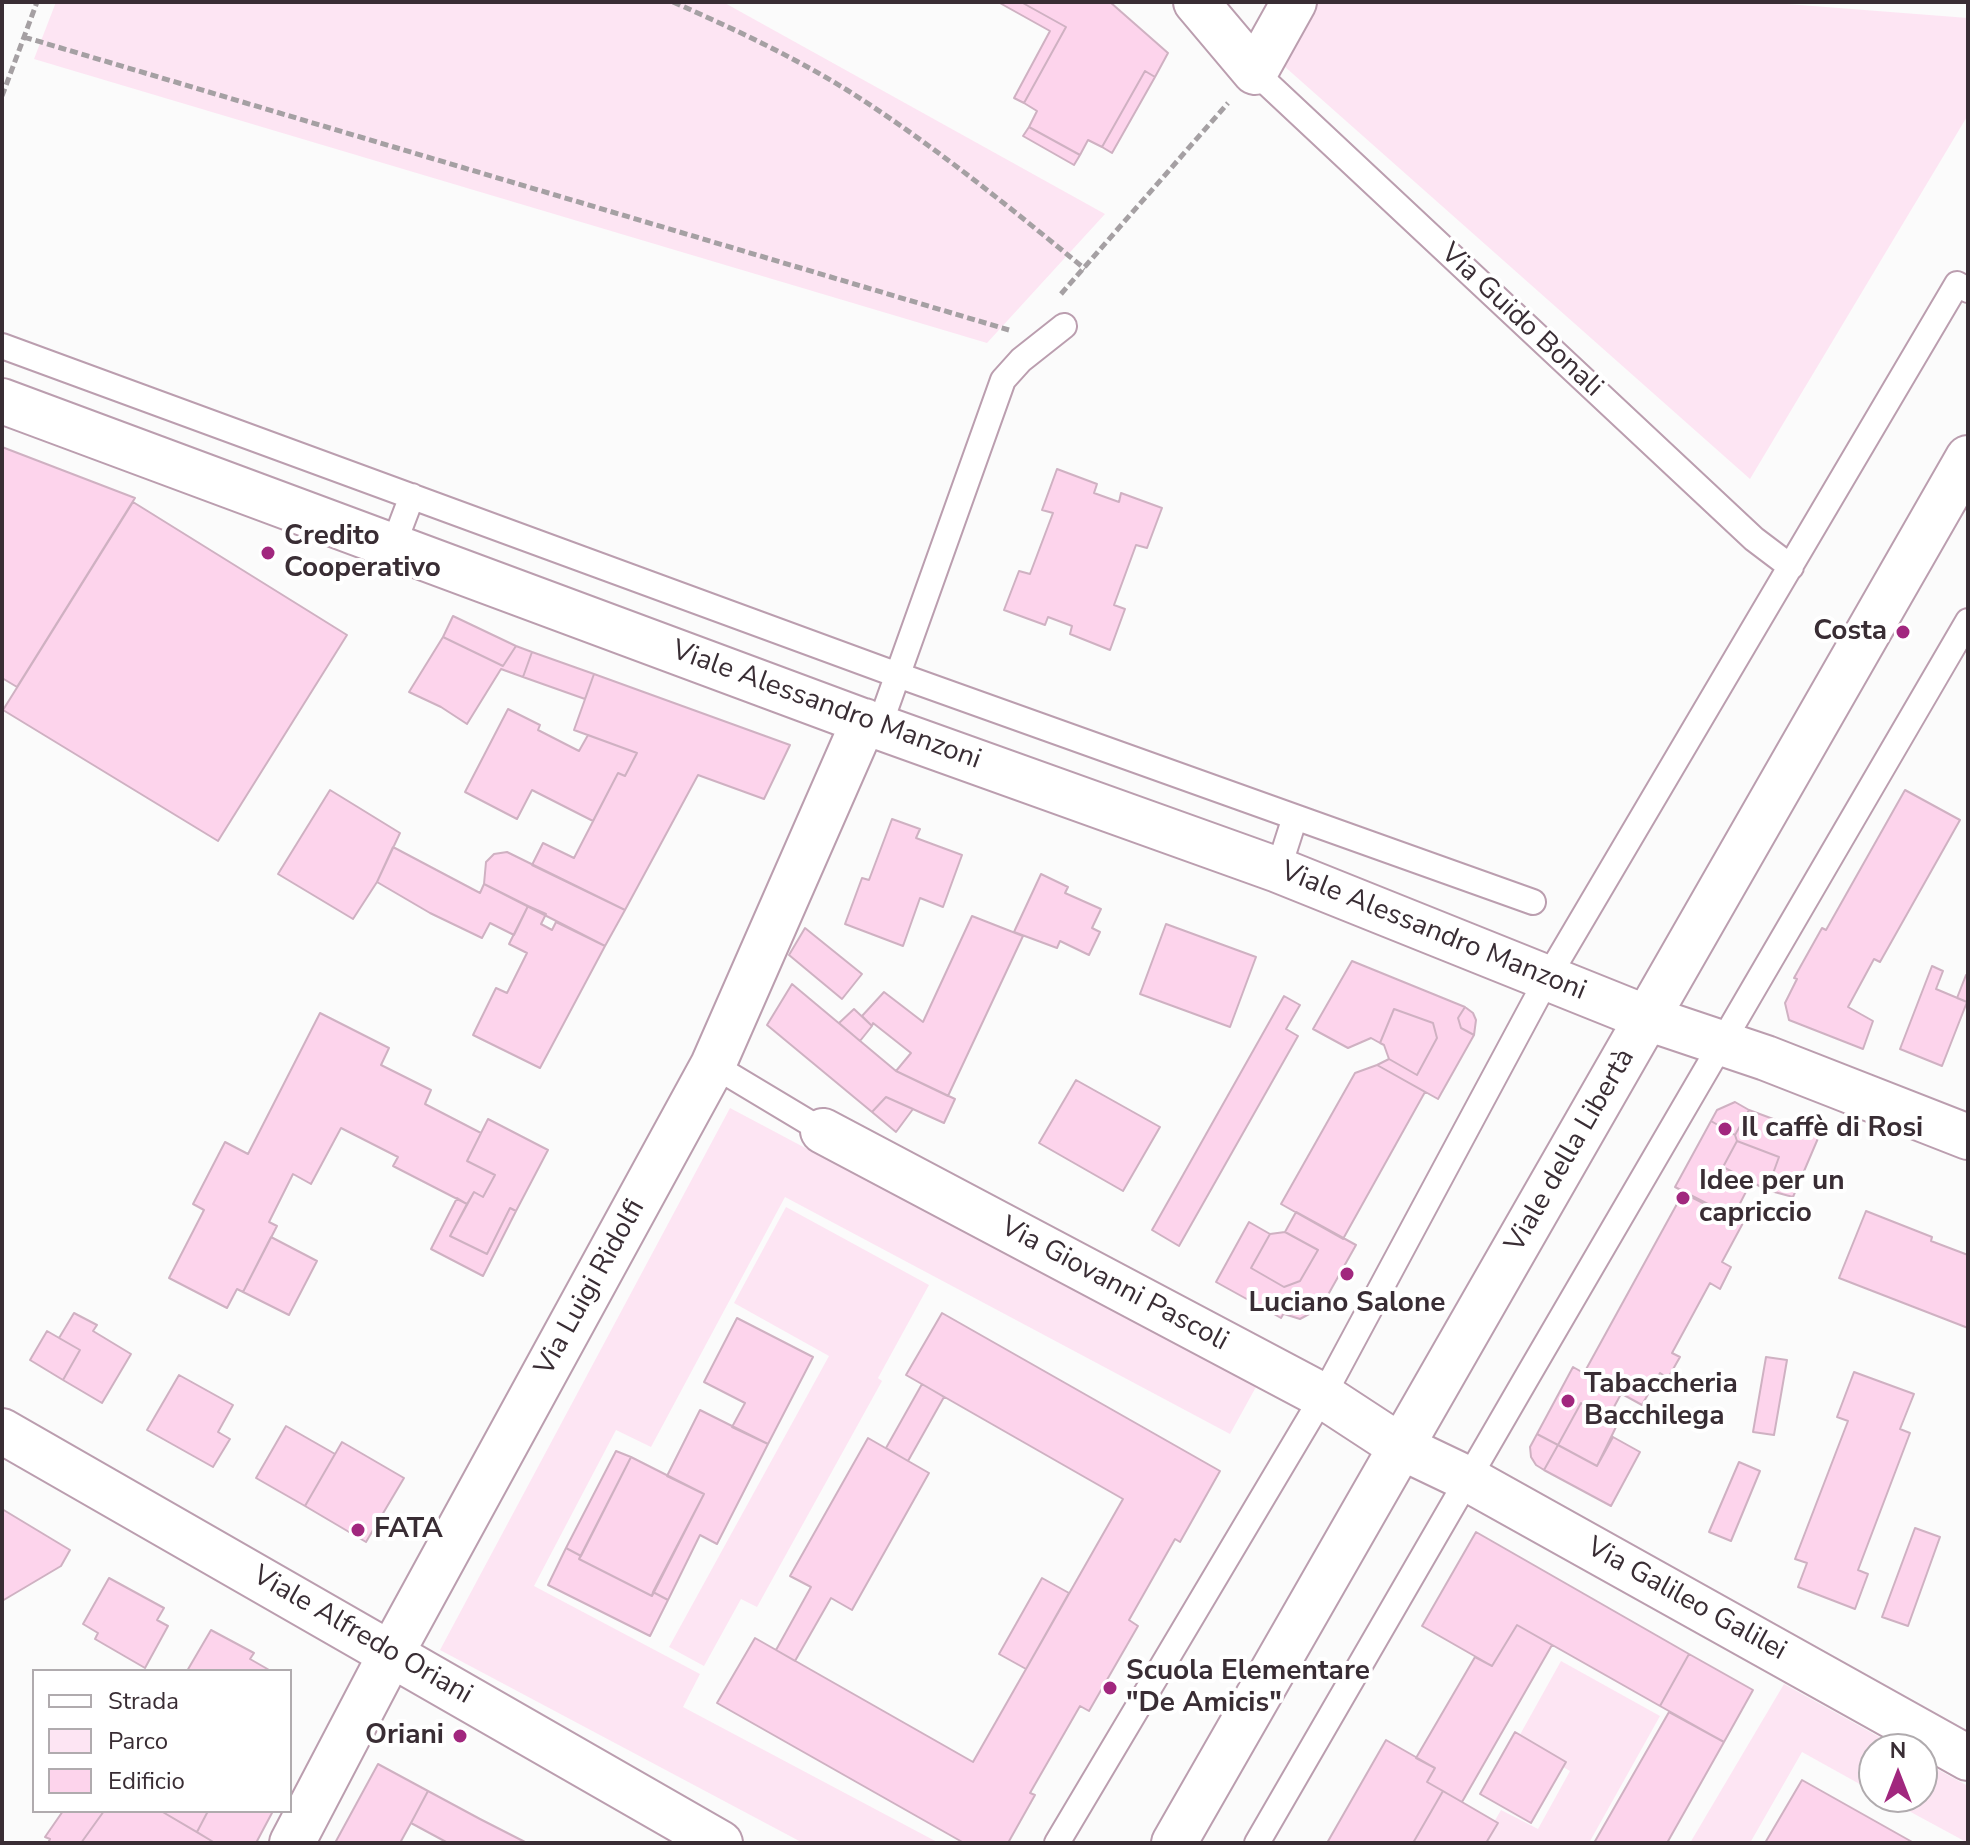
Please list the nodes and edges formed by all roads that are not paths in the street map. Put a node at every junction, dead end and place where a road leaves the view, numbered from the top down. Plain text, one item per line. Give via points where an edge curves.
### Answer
1 (1196, 2) edge
2 (1294, 2) edge
3 (1255, 72) junction
4 (1964, 280) edge
5 (1064, 326) dead end
6 (2, 346) edge
7 (2, 401) edge
8 (1968, 458) edge
9 (412, 496) junction
10 (393, 546) junction
11 (1791, 567) junction
12 (1968, 621) edge
13 (898, 675) junction
14 (872, 724) junction
15 (1295, 817) junction
16 (1278, 870) junction
17 (1533, 902) dead end
18 (1548, 977) junction
19 (1647, 1018) junction
20 (1724, 1043) junction
21 (713, 1065) junction
22 (823, 1131) joint
23 (1968, 1137) edge
24 (1323, 1396) junction
25 (2, 1431) edge
26 (1401, 1447) junction
27 (1466, 1478) junction
28 (392, 1652) junction
29 (1968, 1758) edge
30 (292, 1843) edge
31 (720, 1843) edge
32 (1057, 1843) edge
33 (1174, 1843) edge
34 (1257, 1843) edge

1 - 3 street, Via Guido Bonali
2 - 3 street
3 - 11 lane, Via Guido Bonali via 1754,539
4 - 11 lane
5 - 13 lane via 1003,380
6 - 9 lane
7 - 10 street, Viale Alessandro Manzoni
8 - 19 street, Viale della Libertà
9 - 10 lane
9 - 13 lane
10 - 14 street, Viale Alessandro Manzoni
11 - 18 lane
12 - 20 lane
13 - 14 lane
13 - 15 lane
14 - 16 street, Viale Alessandro Manzoni
14 - 21 street, Via Luigi Ridolfi
15 - 16 lane
15 - 17 lane
16 - 18 street, Viale Alessandro Manzoni
18 - 19 street, Viale Alessandro Manzoni
18 - 24 lane
19 - 20 street, Viale Alessandro Manzoni
19 - 26 street, Viale della Libertà
20 - 23 street, Viale Alessandro Manzoni
20 - 27 lane
21 - 22 lane
21 - 28 street, Via Luigi Ridolfi
22 - 24 street, Via Giovanni Pascoli
24 - 26 street, Via Giovanni Pascoli
24 - 32 lane
25 - 28 street, Viale Alfredo Oriani
26 - 27 street, Via Galileo Galilei
26 - 33 street, Viale della Libertà
27 - 29 street, Via Galileo Galilei
27 - 34 lane
28 - 30 street, Via Luigi Ridolfi
28 - 31 street, Viale Alfredo Oriani

